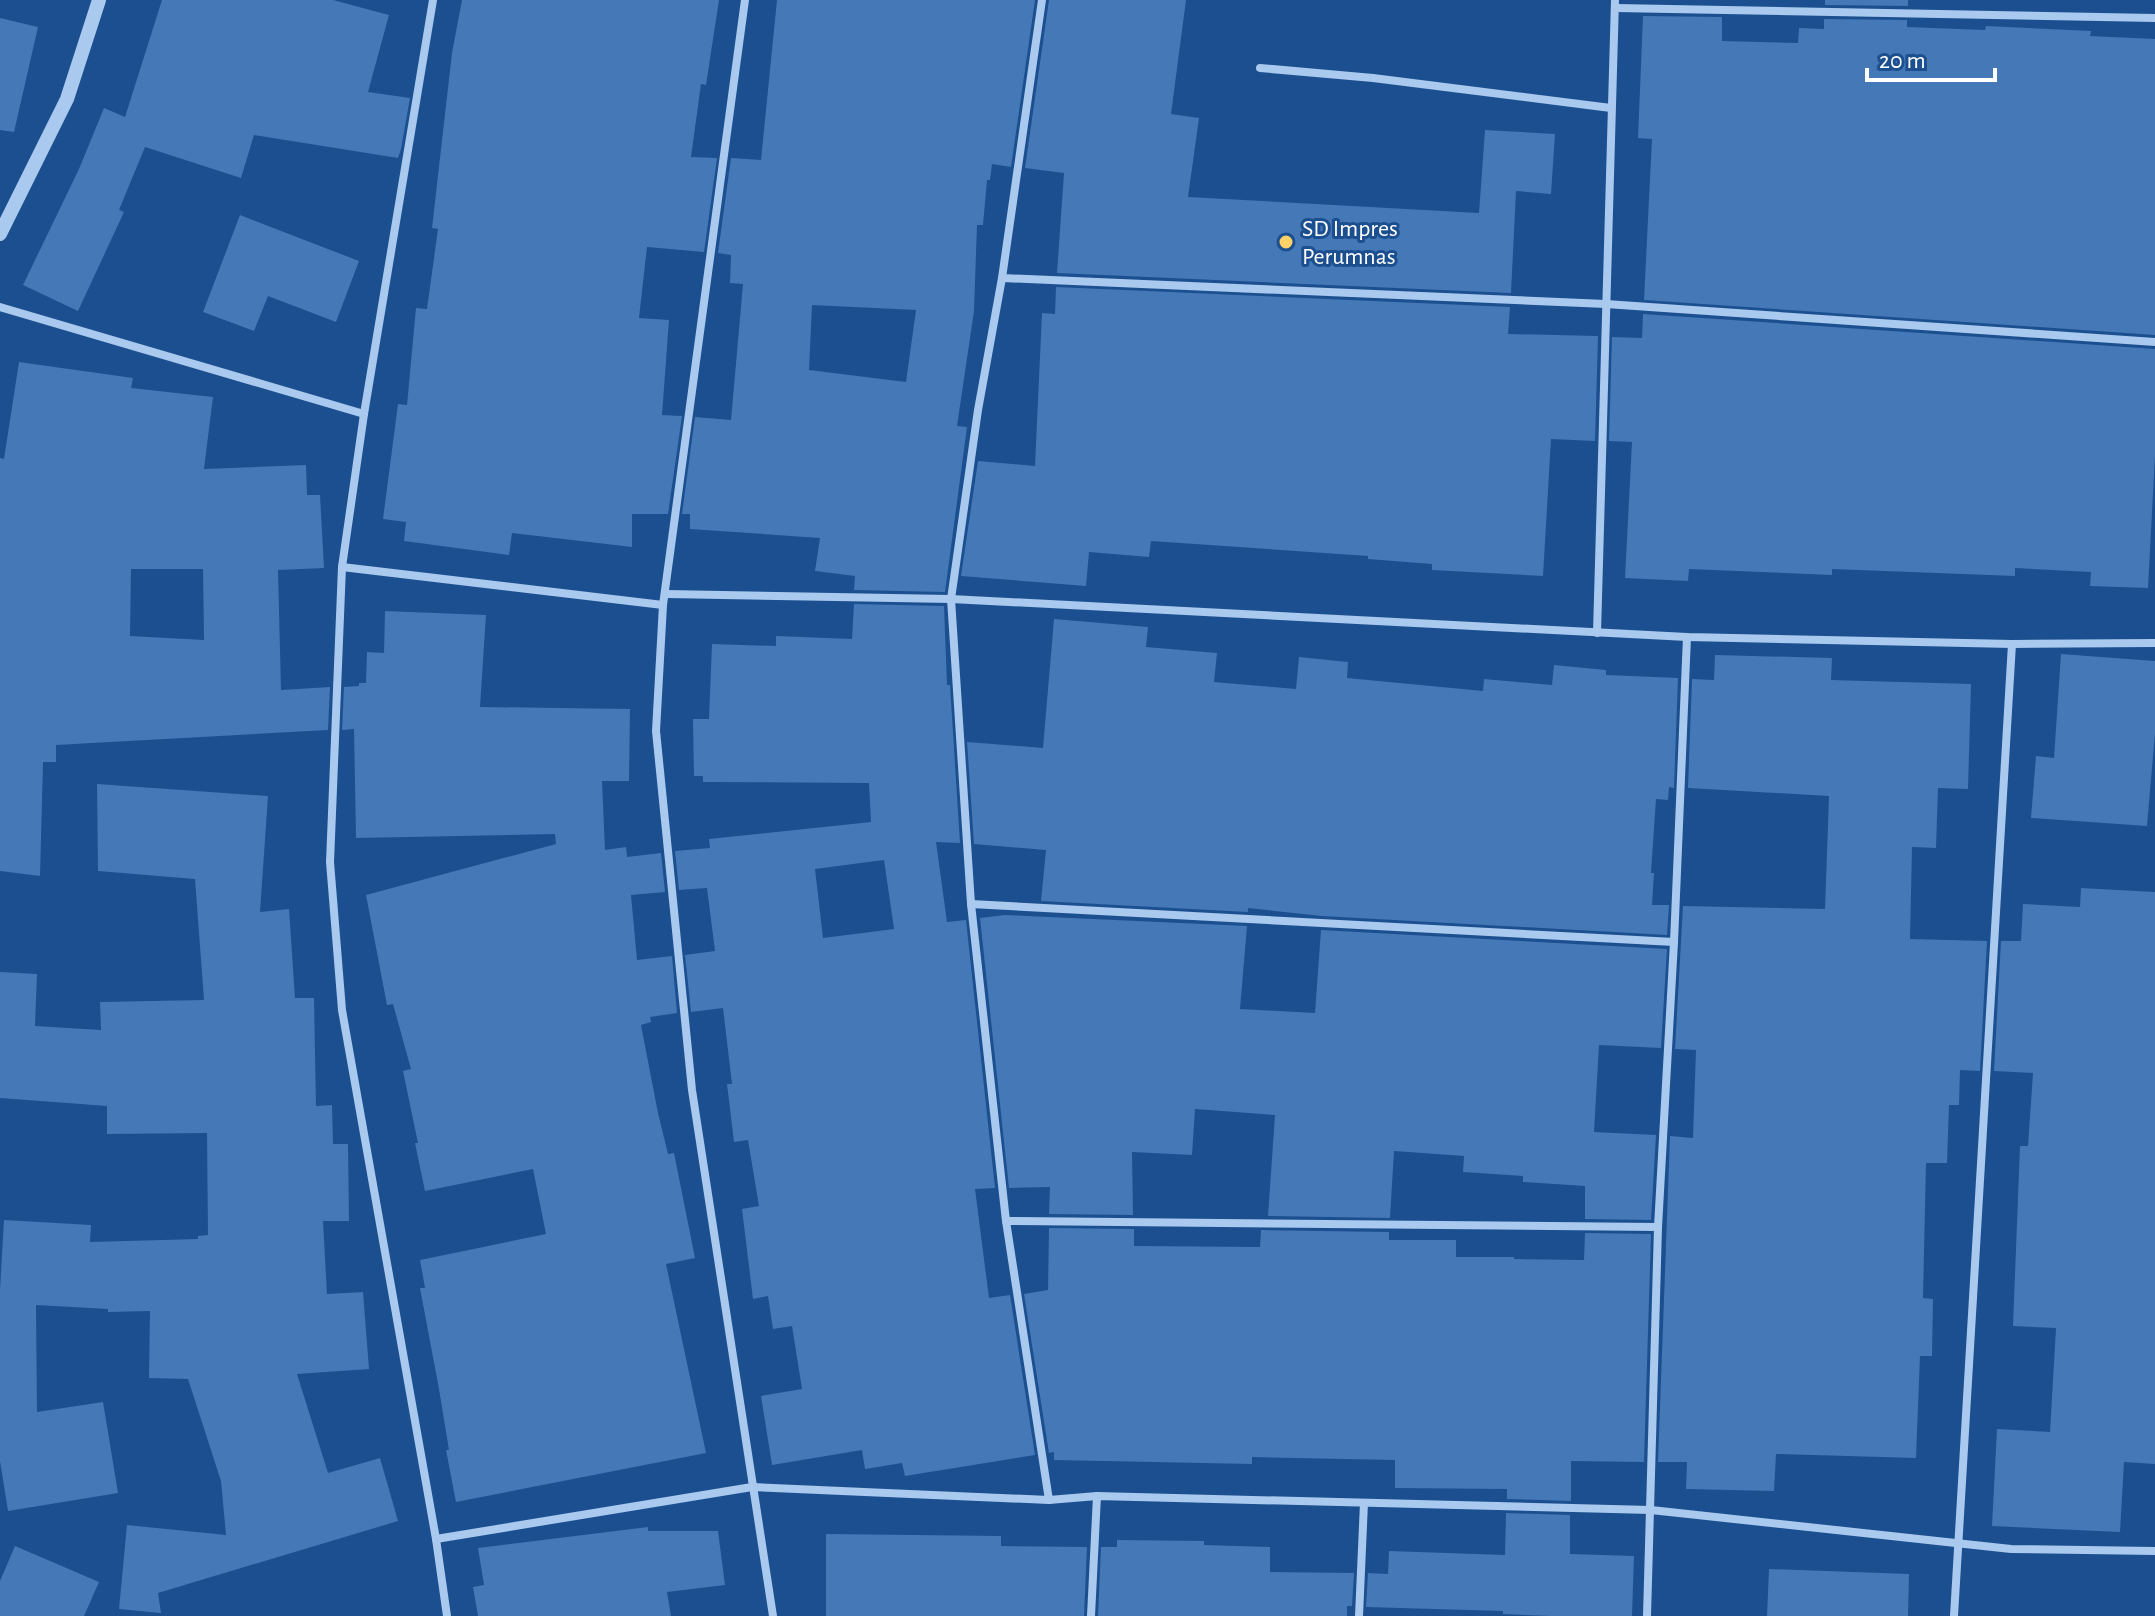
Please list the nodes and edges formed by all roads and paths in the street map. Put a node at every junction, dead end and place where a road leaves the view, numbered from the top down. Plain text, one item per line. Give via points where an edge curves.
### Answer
1 (99, 0) edge
2 (433, 0) edge
3 (745, 0) edge
4 (1042, 0) edge
5 (1615, 4) edge
6 (2155, 18) edge
7 (1260, 68) dead end
8 (1611, 108) junction
9 (0, 234) edge
10 (1002, 278) junction
11 (1606, 304) junction
12 (0, 307) edge
13 (2155, 342) edge
14 (364, 414) junction
15 (342, 567) junction
16 (666, 594) junction
17 (951, 599) junction
18 (663, 605) junction
19 (1597, 633) junction
20 (1687, 637) junction
21 (2155, 643) edge
22 (2012, 644) junction
23 (971, 904) junction
24 (1674, 942) junction
25 (1006, 1221) junction
26 (1658, 1227) junction
27 (752, 1487) junction
28 (1097, 1496) junction
29 (1049, 1500) junction
30 (1364, 1503) junction
31 (1651, 1510) junction
32 (436, 1539) junction
33 (1957, 1544) junction
34 (2155, 1551) edge
35 (447, 1616) edge
36 (773, 1616) edge
37 (1091, 1616) edge
38 (1359, 1616) edge
39 (1647, 1616) edge
40 (1954, 1616) edge

1 - 9 street via 67,99
2 - 14 street
3 - 16 street
4 - 10 street
5 - 6 street
5 - 8 street
7 - 8 street
8 - 11 street
10 - 11 street
10 - 17 street
11 - 13 street
11 - 19 street
12 - 14 street
14 - 15 street
15 - 18 street
15 - 32 street via 330,862 342,1010
16 - 17 street
16 - 18 street
17 - 19 street
17 - 23 street
18 - 27 street via 656,731 662,817 692,1090
19 - 20 street
20 - 22 street
20 - 24 street
21 - 22 street
22 - 33 street
23 - 24 street
23 - 25 street
24 - 26 street
25 - 26 street
25 - 29 street
26 - 31 street
27 - 29 street
27 - 32 street
27 - 36 street
28 - 29 street
28 - 30 street
28 - 37 street
30 - 31 street
30 - 38 street
31 - 33 street
31 - 39 street
32 - 35 street
33 - 34 street
33 - 40 street

